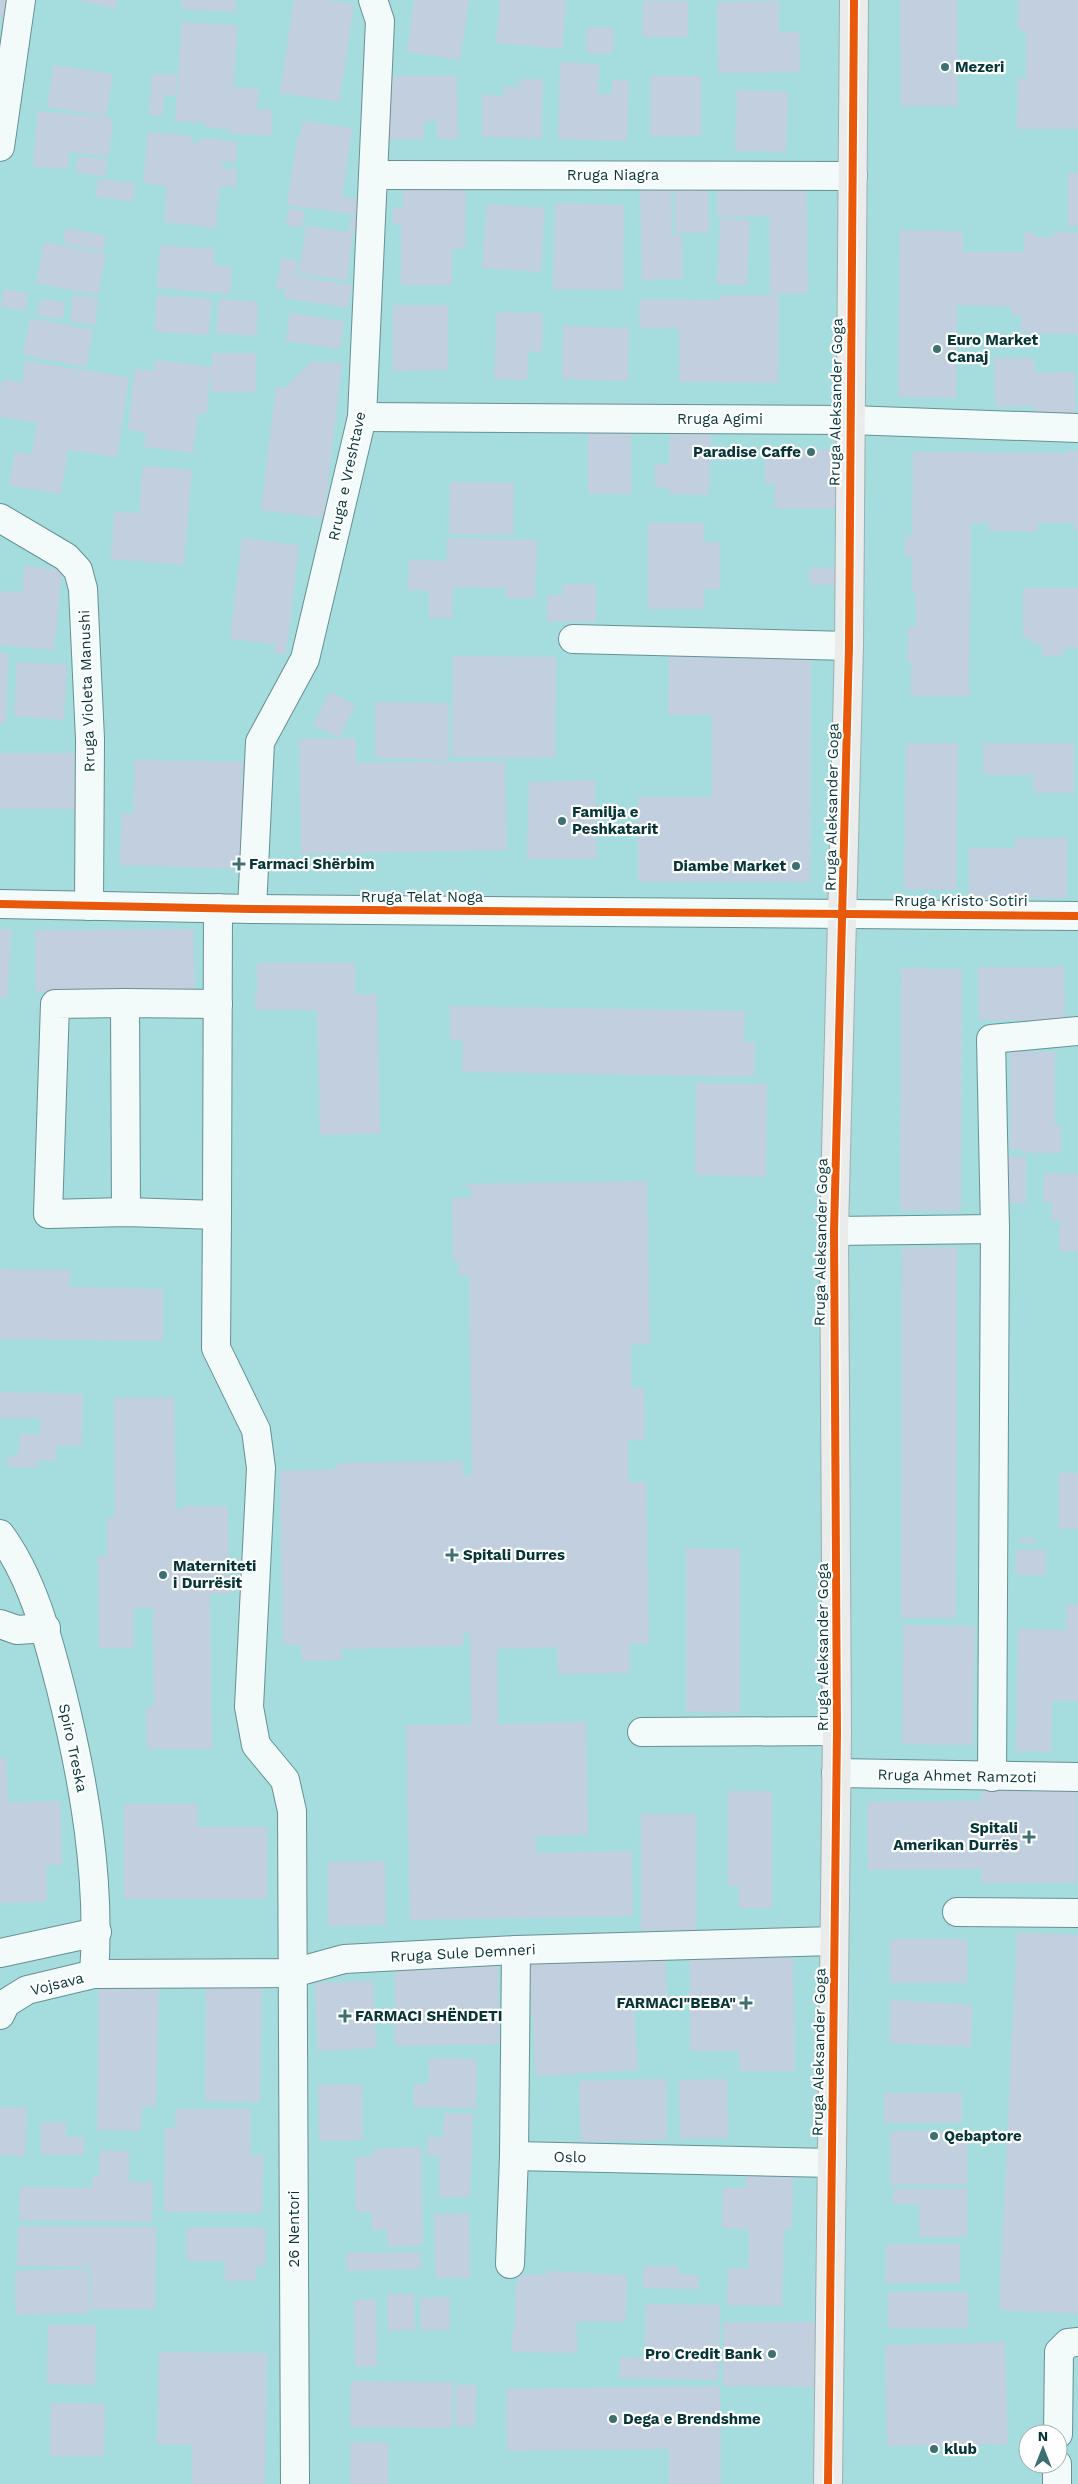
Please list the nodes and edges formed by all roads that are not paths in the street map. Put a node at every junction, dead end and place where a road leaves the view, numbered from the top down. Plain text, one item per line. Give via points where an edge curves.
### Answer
1 (21, 0) edge
2 (373, 0) edge
3 (854, 0) edge
4 (0, 147) edge
5 (374, 175) junction
6 (853, 176) junction
7 (362, 417) junction
8 (849, 420) junction
9 (1078, 428) edge
10 (0, 518) edge
11 (573, 639) dead end
12 (849, 646) junction
13 (0, 904) edge
14 (89, 906) junction
15 (218, 908) junction
16 (252, 909) junction
17 (843, 914) junction
18 (1078, 916) edge
19 (124, 1002) junction
20 (218, 1004) junction
21 (1078, 1031) edge
22 (126, 1212) junction
23 (217, 1215) junction
24 (995, 1229) junction
25 (834, 1231) junction
26 (0, 1534) edge
27 (0, 1624) edge
28 (46, 1628) junction
29 (642, 1732) dead end
30 (837, 1732) junction
31 (836, 1773) junction
32 (992, 1777) junction
33 (1078, 1777) edge
34 (957, 1912) dead end
35 (1078, 1913) edge
36 (97, 1932) junction
37 (834, 1941) junction
38 (516, 1950) junction
39 (0, 1953) edge
40 (292, 1973) junction
41 (94, 1974) junction
42 (0, 2015) edge
43 (514, 2156) junction
44 (832, 2162) junction
45 (510, 2264) dead end
46 (1078, 2342) edge
47 (1058, 2424) edge
48 (295, 2484) edge
49 (828, 2484) edge

1 - 4 street
2 - 5 street, Rruga e Vreshtave via 380,20
3 - 6 main road, Rruga Aleksander Goga
5 - 6 street, Rruga Niagra
5 - 7 street, Rruga e Vreshtave
6 - 8 main road, Rruga Aleksander Goga
7 - 8 street, Rruga Agimi
7 - 16 street, Rruga e Vreshtave via 305,659 260,742
8 - 9 street, Rruga Agimi
8 - 12 main road, Rruga Aleksander Goga
10 - 14 street, Rruga Violeta Manushi via 66,557 78,570 83,589 90,739
11 - 12 street
12 - 17 main road, Rruga Aleksander Goga
13 - 14 street, Rruga Telat Noga
14 - 15 street, Rruga Telat Noga
15 - 16 street, Rruga Telat Noga
15 - 20 street, 26 Nentori
16 - 17 street, Rruga Telat Noga
17 - 18 street, Rruga Kristo Sotiri
17 - 25 main road, Rruga Aleksander Goga
19 - 20 street
19 - 22 street
19 - 22 street via 55,1004 48,1214
20 - 23 street, 26 Nentori
21 - 24 street via 991,1039
22 - 23 street
23 - 40 street, 26 Nentori via 216,1348 256,1430 261,1468 250,1707 256,1745 285,1780 292,1811
24 - 25 street
24 - 32 street
25 - 30 main road, Rruga Aleksander Goga
26 - 28 street, Spiro Treska via 16,1556
27 - 28 street via 17,1630
28 - 36 street, Spiro Treska via 70,1727 88,1823
29 - 30 street
30 - 31 main road, Rruga Aleksander Goga
31 - 32 street, Rruga Ahmet Ramzoti
31 - 37 main road, Rruga Aleksander Goga
32 - 33 street, Rruga Ahmet Ramzoti
34 - 35 street
36 - 39 street
36 - 41 street, Spiro Treska
37 - 38 street, Rruga Sule Demneri
37 - 44 main road, Rruga Aleksander Goga
38 - 40 street, Rruga Sule Demneri via 344,1959
38 - 43 street
40 - 41 street, Rruga Sule Demneri
40 - 48 street, 26 Nentori
41 - 42 street, Vojsava via 28,1990 6,2003
43 - 44 street, Oslo
43 - 45 street
44 - 49 main road, Rruga Aleksander Goga
46 - 47 street via 1068,2343 1059,2352

